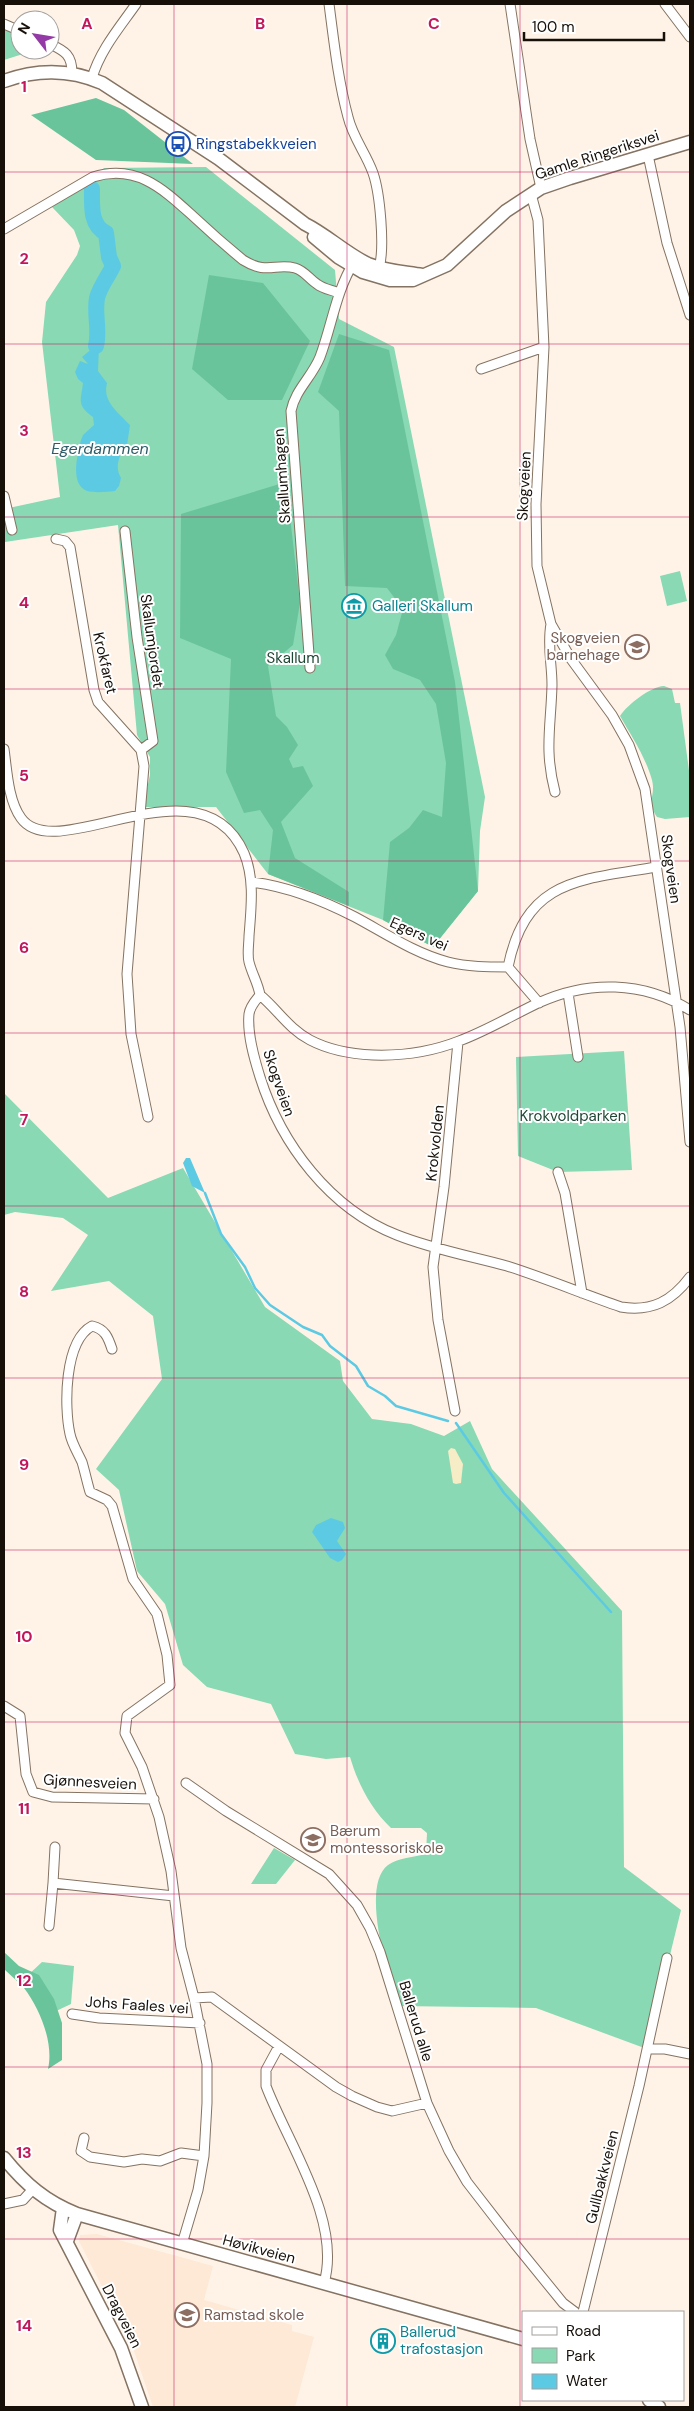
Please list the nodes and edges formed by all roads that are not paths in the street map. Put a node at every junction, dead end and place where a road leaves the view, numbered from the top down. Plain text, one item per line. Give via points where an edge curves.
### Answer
1 (136, 4) edge
2 (329, 4) edge
3 (510, 4) edge
4 (665, 4) edge
5 (690, 37) edge
6 (60, 48) edge
7 (72, 73) junction
8 (92, 78) junction
9 (4, 81) edge
10 (690, 142) edge
11 (648, 156) junction
12 (536, 191) junction
13 (4, 229) edge
14 (354, 262) junction
15 (380, 268) junction
16 (422, 275) junction
17 (339, 293) junction
18 (690, 315) edge
19 (544, 347) junction
20 (481, 369) dead end
21 (4, 496) edge
22 (12, 530) dead end
23 (125, 531) dead end
24 (56, 539) dead end
25 (551, 624) junction
26 (310, 668) dead end
27 (4, 749) edge
28 (141, 750) junction
29 (6, 775) edge
30 (555, 792) dead end
31 (140, 816) junction
32 (656, 867) junction
33 (251, 882) junction
34 (508, 967) junction
35 (568, 993) junction
36 (260, 994) junction
37 (675, 1001) junction
38 (539, 1003) junction
39 (690, 1010) edge
40 (458, 1042) junction
41 (578, 1057) dead end
42 (148, 1117) dead end
43 (690, 1142) edge
44 (558, 1172) dead end
45 (436, 1247) junction
46 (690, 1277) edge
47 (582, 1293) junction
48 (112, 1349) dead end
49 (454, 1411) dead end
50 (4, 1706) edge
51 (186, 1783) dead end
52 (154, 1799) junction
53 (55, 1847) dead end
54 (53, 1883) junction
55 (174, 1896) junction
56 (49, 1926) dead end
57 (667, 1958) dead end
58 (194, 1998) junction
59 (72, 2014) dead end
60 (200, 2023) junction
61 (280, 2046) junction
62 (647, 2049) junction
63 (690, 2054) edge
64 (427, 2103) junction
65 (84, 2138) dead end
66 (204, 2156) junction
67 (4, 2158) edge
68 (33, 2190) junction
69 (4, 2204) edge
70 (63, 2208) junction
71 (77, 2214) junction
72 (67, 2241) junction
73 (182, 2244) junction
74 (324, 2283) junction
75 (574, 2311) edge
76 (583, 2311) edge
77 (522, 2340) edge
78 (142, 2407) edge

1 - 8 street via 106,46
2 - 15 street via 348,120 377,188 382,248
3 - 12 street, Skogveien
4 - 5 street
6 - 7 street via 69,56
7 - 8 main road, Gamle Ringeriksvei
7 - 9 main road, Gamle Ringeriksvei via 35,73
8 - 14 main road, Gamle Ringeriksvei via 219,159 305,224 313,237
10 - 11 main road, Gamle Ringeriksvei
11 - 12 main road, Gamle Ringeriksvei
11 - 18 street via 667,243
12 - 16 main road, Gamle Ringeriksvei via 506,211 457,257
12 - 19 street, Skogveien
13 - 17 street via 93,177 120,172 153,183 252,266 296,268 317,284
14 - 15 main road, Gamle Ringeriksvei
14 - 16 main road, Gamle Ringeriksvei via 373,276 390,280 413,280
14 - 17 street, Skallumhagen
15 - 16 main road, Gamle Ringeriksvei
17 - 26 street, Skallumhagen via 320,357 293,400 291,411
19 - 20 street
19 - 25 street, Skogveien via 535,541 537,566
21 - 22 street
23 - 28 street, Skallumjordet via 153,741
24 - 28 street, Krokfaret via 65,541 70,547 98,702
25 - 30 street, Skogveien via 548,642 552,684 548,768
25 - 32 street, Skogveien via 629,745 644,789
27 - 29 street
28 - 31 street via 144,766
29 - 31 street via 21,819 38,830 67,830
31 - 33 street via 175,810 192,811 215,820 238,842
31 - 42 street via 126,974 134,1057
32 - 34 street via 577,881 546,896 520,929
32 - 37 street, Skogveien
33 - 34 street, Egers vei via 303,895 447,962
33 - 36 street via 249,962
34 - 38 street
35 - 37 street via 613,986 650,991
35 - 38 street
35 - 41 street
36 - 40 street via 295,1030 338,1050 361,1054 405,1054
36 - 45 street, Skogveien via 249,1013 254,1056 278,1124 295,1151 325,1186 354,1211 395,1234
37 - 39 street
37 - 43 street, Skogveien
38 - 40 street
40 - 45 street, Krokvolden
44 - 47 street
45 - 47 street, Skogveien via 509,1267
45 - 49 street via 433,1267 438,1320
46 - 47 street, Skogveien via 673,1296 648,1308 621,1307
48 - 52 street, Johs Faales vei via 107,1335 98,1327 92,1326 80,1334 67,1380 67,1419 90,1492 112,1506 133,1580 157,1614 167,1654 170,1685 127,1716 125,1733
50 - 52 street, Gjønnesveien via 20,1716 26,1774 33,1792 52,1797
51 - 64 street, Ballerud alle via 329,1874 357,1905 380,1952
52 - 55 street, Johs Faales vei
53 - 54 street
54 - 55 street
54 - 56 street
55 - 58 street, Johs Faales vei via 181,1948
57 - 62 street, Gullbakkveien
58 - 60 street, Johs Faales vei
58 - 61 street via 212,1997
59 - 60 street, Johs Faales vei
60 - 66 street, Johs Faales vei via 207,2064
61 - 64 street via 336,2087 377,2108 392,2111
61 - 74 street via 266,2070 266,2086 323,2218 329,2252
62 - 63 street
62 - 76 street, Gullbakkveien
64 - 75 street, Ballerud alle via 449,2151 468,2182 563,2303
65 - 66 street via 81,2151 90,2158 124,2162 160,2161 181,2153
66 - 73 street, Johs Faales vei
67 - 68 main road, Høvikveien
68 - 69 street via 23,2200
68 - 70 main road, Høvikveien
70 - 71 main road, Høvikveien
70 - 72 main road, Dragveien via 60,2230
71 - 72 main road
71 - 73 main road, Høvikveien
72 - 78 main road, Dragveien via 121,2348
73 - 74 main road, Høvikveien
74 - 77 main road, Høvikveien

